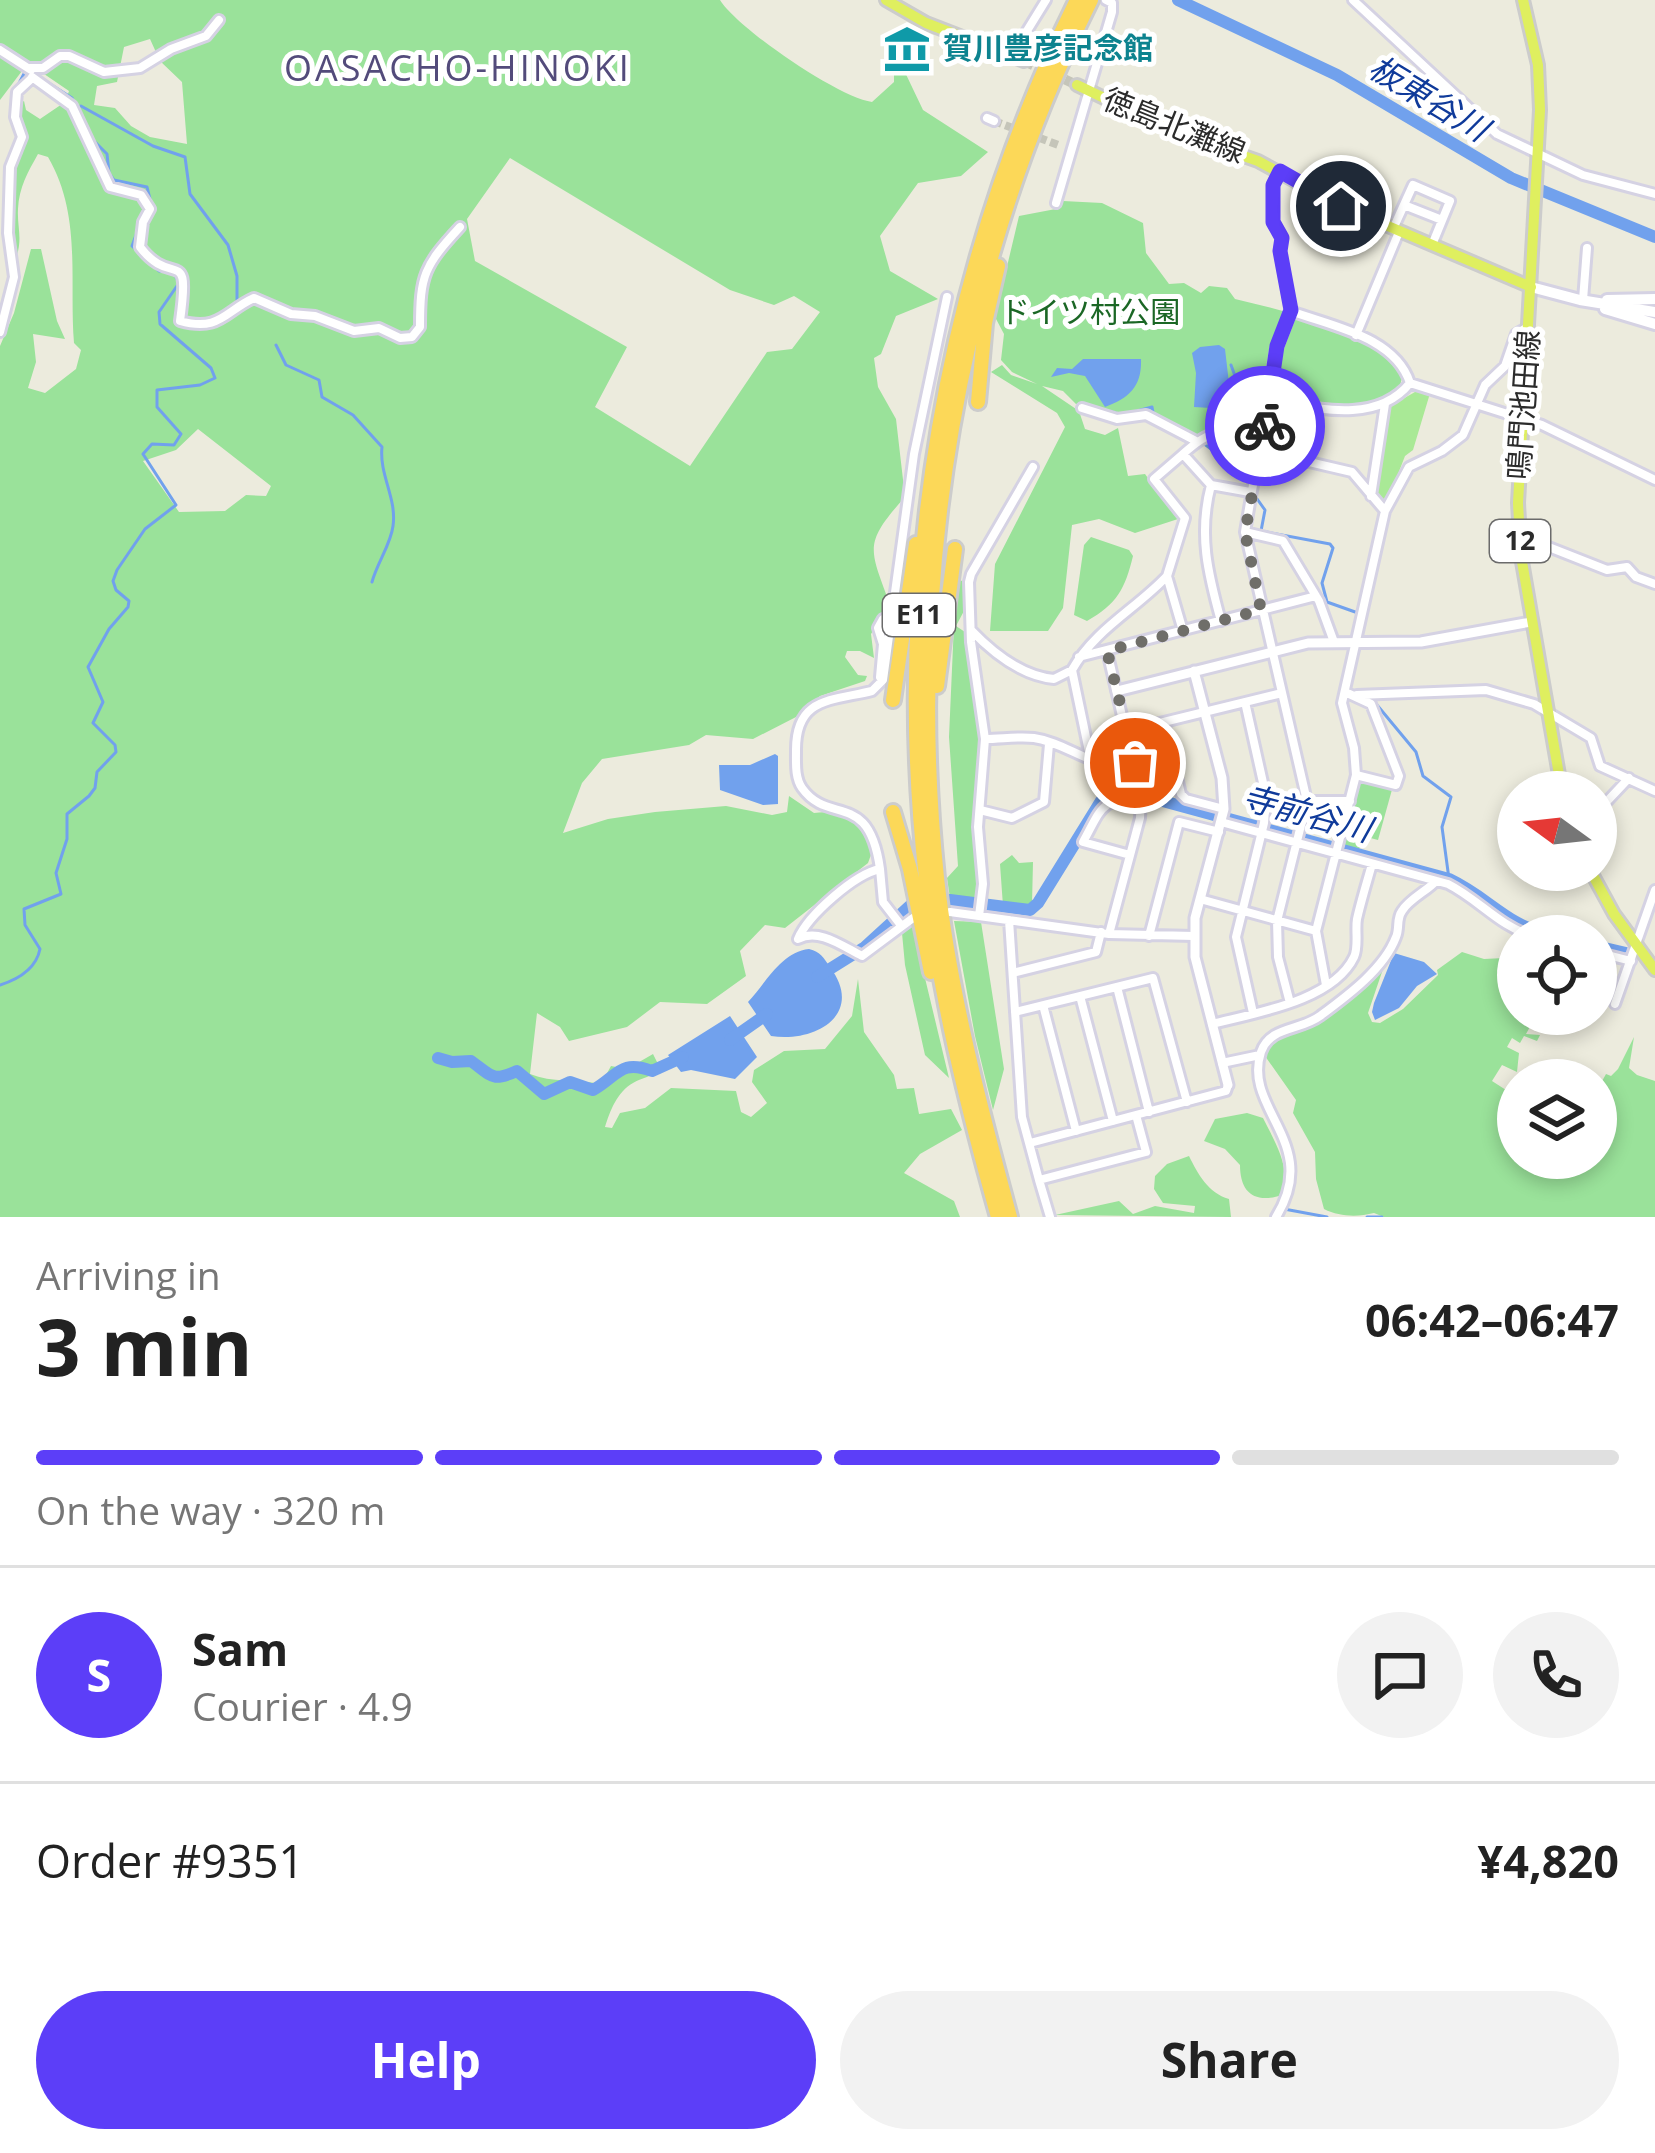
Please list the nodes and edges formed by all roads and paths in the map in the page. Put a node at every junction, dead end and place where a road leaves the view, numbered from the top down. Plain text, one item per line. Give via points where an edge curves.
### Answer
1 (886, 0) edge
2 (1046, 0) edge
3 (1077, 0) edge
4 (1091, 0) edge
5 (1106, 0) edge
6 (1353, 0) edge
7 (1523, 0) edge
8 (219, 20) dead end
9 (1070, 28) junction
10 (0, 50) edge
11 (1012, 55) junction
12 (1024, 61) tunnel mouth
13 (31, 73) junction
14 (1083, 88) junction
15 (1034, 128) junction
16 (1538, 156) junction
17 (1280, 171) junction
18 (1655, 194) edge
19 (1056, 203) dead end
20 (1404, 205) junction
21 (1442, 221) junction
22 (460, 227) dead end
23 (1396, 230) junction
24 (1432, 246) junction
25 (1587, 248) dead end
26 (1531, 287) junction
27 (947, 296) dead end
28 (1655, 299) edge
29 (1587, 301) junction
30 (1291, 310) junction
31 (1655, 312) edge
32 (1655, 324) edge
33 (1529, 327) junction
34 (0, 332) edge
35 (1356, 335) junction
36 (1410, 382) junction
37 (1269, 400) junction
38 (978, 402) dead end
39 (1385, 402) junction
40 (1476, 404) junction
41 (1082, 408) dead end
42 (1523, 420) junction
43 (1196, 441) junction
44 (937, 444) junction
45 (1260, 446) junction
46 (1184, 454) junction
47 (1033, 467) dead end
48 (1655, 480) edge
49 (1211, 485) junction
50 (1250, 492) junction
51 (1371, 496) junction
52 (1385, 511) junction
53 (1185, 518) junction
54 (1204, 519) junction
55 (1245, 532) junction
56 (1520, 535) junction
57 (955, 549) dead end
58 (1167, 576) junction
59 (1655, 584) edge
60 (1316, 596) junction
61 (1261, 610) junction
62 (890, 618) dead end
63 (1221, 621) junction
64 (958, 622) dead end
65 (1531, 622) junction
66 (969, 626) junction
67 (1183, 631) junction
68 (1334, 642) junction
69 (1356, 642) junction
70 (1107, 651) junction
71 (1271, 651) junction
72 (1079, 657) junction
73 (1072, 670) junction
74 (1194, 671) junction
75 (880, 685) junction
76 (1118, 692) junction
77 (1345, 692) junction
78 (1282, 693) junction
79 (1357, 695) junction
80 (893, 700) dead end
81 (1244, 702) junction
82 (1546, 710) junction
83 (1204, 712) junction
84 (1164, 722) junction
85 (1127, 731) junction
86 (985, 739) junction
87 (1049, 744) junction
88 (1091, 760) junction
89 (1135, 763) junction
90 (1558, 771) edge
91 (1356, 775) junction
92 (1629, 778) junction
93 (930, 781) junction
94 (1617, 791) edge
95 (1655, 791) edge
96 (1141, 797) junction
97 (1306, 801) junction
98 (1350, 801) junction
99 (980, 810) junction
100 (893, 812) dead end
101 (1222, 819) junction
102 (1262, 829) junction
103 (1300, 839) junction
104 (1336, 849) junction
105 (1130, 855) junction
106 (1372, 864) junction
107 (880, 869) junction
108 (1436, 881) junction
109 (1655, 890) edge
110 (1601, 891) edge
111 (1200, 899) junction
112 (980, 909) junction
113 (1240, 910) junction
114 (950, 912) dead end
115 (1497, 917) edge
116 (913, 918) dead end
117 (1009, 920) junction
118 (1277, 921) junction
119 (897, 922) junction
120 (1316, 931) junction
121 (1105, 933) junction
122 (1150, 936) junction
123 (1194, 936) junction
124 (1617, 954) edge
125 (1634, 955) junction
126 (1654, 968) edge
127 (1012, 973) junction
128 (1326, 985) junction
129 (1117, 987) junction
130 (1080, 996) junction
131 (1617, 999) edge
132 (1290, 1003) junction
133 (1043, 1006) junction
134 (1015, 1012) junction
135 (1253, 1013) junction
136 (1212, 1024) junction
137 (1260, 1055) junction
138 (1222, 1063) junction
139 (1228, 1085) joint
140 (965, 1099) junction
141 (1187, 1102) junction
142 (1149, 1112) junction
143 (1136, 1115) junction
144 (1113, 1121) junction
145 (1076, 1130) junction
146 (1030, 1143) junction
147 (1039, 1180) junction
148 (998, 1217) edge
149 (1010, 1217) edge
150 (1049, 1217) edge
151 (1276, 1217) edge

1 - 11 main road
2 - 11 street
3 - 9 highway, E11
4 - 9 highway, E11
5 - 14 street via 1112,12
6 - 16 street via 1497,134
7 - 16 main road, 12 via 1538,65
8 - 13 street via 206,36 140,68 104,72 60,56
9 - 15 highway, E11
9 - 44 highway, E11 via 1023,124 980,250
10 - 13 street
11 - 12 main road
13 - 22 street via 72,106 110,187 147,204 140,247 184,275 180,321 222,320 254,298 354,331 412,337 428,261
13 - 34 street via 17,92 22,137 10,167 8,219 14,277
14 - 17 main road, 徳島北灘線
14 - 19 street
15 - 38 highway via 985,323
15 - 93 highway, E11 via 971,333 950,446 928,651
16 - 18 street
16 - 26 main road, 鳴門池田線 / 12
17 - 23 main road, 徳島北灘線
17 - 30 street via 1273,222
20 - 21 street
20 - 21 street via 1413,185 1450,201
20 - 23 street
21 - 24 street
23 - 24 main road, 徳島北灘線
23 - 35 street
24 - 26 main road, 徳島北灘線
25 - 29 street
26 - 29 main road
26 - 33 main road, 鳴門池田線 / 12
27 - 75 street
28 - 29 main road
29 - 31 main road
29 - 32 main road
30 - 35 street
30 - 37 street
33 - 40 street via 1516,334
33 - 42 main road, 鳴門池田線 / 12
35 - 36 street via 1396,358
36 - 39 street
36 - 40 street
37 - 39 street via 1350,412
37 - 45 street
39 - 51 street
40 - 42 street
40 - 52 street via 1456,442 1408,467
41 - 43 street via 1117,419 1146,415
42 - 48 street
42 - 56 main road, 鳴門池田線 / 12
43 - 45 street via 1212,431
43 - 46 street
44 - 80 highway
44 - 140 highway, E11 via 919,607 917,765 929,905
45 - 50 street
45 - 51 street via 1352,472
46 - 49 street
46 - 53 street via 1154,479
47 - 66 street via 970,574
49 - 50 street
49 - 54 street
50 - 55 street
51 - 52 street
52 - 69 street
53 - 54 street
53 - 58 street
54 - 63 street
55 - 60 street via 1283,541
55 - 61 street
56 - 59 street via 1607,570 1627,567
56 - 65 main road, 鳴門池田線 / 12
57 - 93 highway
58 - 67 street
58 - 72 street
60 - 61 street
60 - 68 street
61 - 63 street
61 - 71 street
62 - 75 street via 878,628
63 - 67 street
64 - 66 street
65 - 69 street via 1421,642
65 - 82 main road, 鳴門池田線 / 12
66 - 73 street via 988,649 1030,674 1054,680
66 - 86 street
67 - 70 street
68 - 69 street
68 - 71 street
69 - 77 street
70 - 72 street
70 - 76 street
71 - 74 street
71 - 78 street
72 - 73 street
73 - 88 street
74 - 76 street
74 - 83 street
75 - 107 street via 824,702 796,731 798,782 811,797 859,818
76 - 85 street
77 - 79 street
77 - 91 street
78 - 81 street
78 - 97 street
79 - 82 street via 1486,690
79 - 91 street via 1371,704 1400,776 1396,785
81 - 83 street
81 - 102 street via 1265,782
82 - 90 main road, 鳴門池田線 / 12
82 - 92 street via 1592,738 1600,766
83 - 84 street
83 - 101 street via 1222,778
84 - 85 street
84 - 101 street via 1181,794
85 - 89 street
86 - 87 street
86 - 99 street
87 - 88 street
87 - 99 street via 1044,802 1012,818
88 - 89 street
89 - 96 street
91 - 98 street
92 - 94 street
92 - 95 street
93 - 149 highway, E11 via 952,975
96 - 105 street
96 - 105 street via 1108,802 1083,842
97 - 98 street
97 - 103 street
98 - 104 street
99 - 112 street
100 - 140 highway
101 - 102 street
101 - 111 street
101 - 122 street via 1179,822
102 - 103 street
102 - 113 street
103 - 104 street
103 - 118 street
104 - 106 street
104 - 120 street
105 - 121 street
106 - 108 street
106 - 128 street via 1354,957
107 - 119 street via 883,902
107 - 119 street via 860,875 809,918 798,938 820,936 862,956
108 - 115 street
108 - 137 street via 1403,908 1394,943 1373,972 1320,1016 1269,1037
109 - 125 street
110 - 125 main road
111 - 113 street
111 - 123 street
112 - 114 street
112 - 117 street
113 - 118 street
113 - 135 street via 1237,952
116 - 119 street
117 - 121 street
117 - 127 street
118 - 120 street
118 - 132 street
120 - 128 street
121 - 122 street
121 - 127 street via 1096,952
122 - 123 street
123 - 136 street
124 - 125 street
125 - 126 main road
125 - 131 street
127 - 134 street
128 - 132 street
129 - 130 street
129 - 141 street via 1153,978
129 - 142 street
130 - 133 street
130 - 144 street
132 - 135 street
133 - 134 street
133 - 145 street
134 - 146 street
135 - 136 street
136 - 138 street
137 - 138 street
137 - 151 street via 1291,1166 1288,1199
138 - 139 street
139 - 141 street
140 - 148 highway, E11
141 - 142 street
142 - 143 street
143 - 144 street
143 - 147 street via 1146,1152
144 - 145 street
145 - 146 street
146 - 147 street
147 - 150 street

